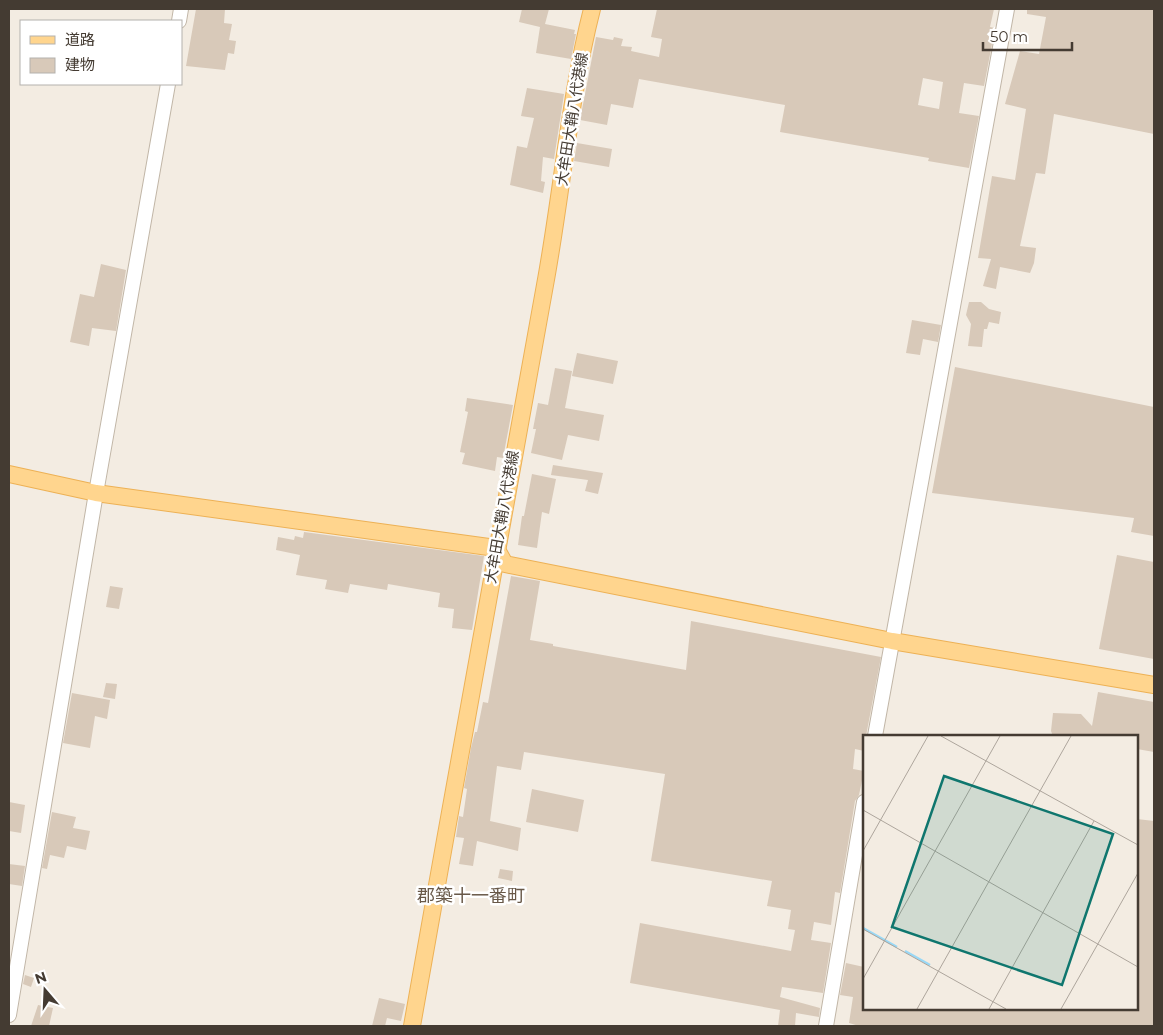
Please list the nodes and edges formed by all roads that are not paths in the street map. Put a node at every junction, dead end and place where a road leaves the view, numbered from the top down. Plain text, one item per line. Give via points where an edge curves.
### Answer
1 (592, 9) edge
2 (1007, 9) edge
3 (168, 85) edge
4 (9, 474) edge
5 (96, 493) junction
6 (496, 548) junction
7 (892, 641) junction
8 (1154, 686) edge
9 (876, 735) edge
10 (863, 808) edge
11 (9, 1015) edge
12 (412, 1026) edge
13 (826, 1026) edge

1 - 6 main road, 大牟田大鞘八代港線 via 579,71 554,237
2 - 7 street
3 - 5 street
4 - 5 main road
5 - 6 main road
5 - 11 street
6 - 7 main road via 505,564
6 - 12 main road, 大牟田大鞘八代港線
7 - 8 main road
7 - 9 street
10 - 13 street

